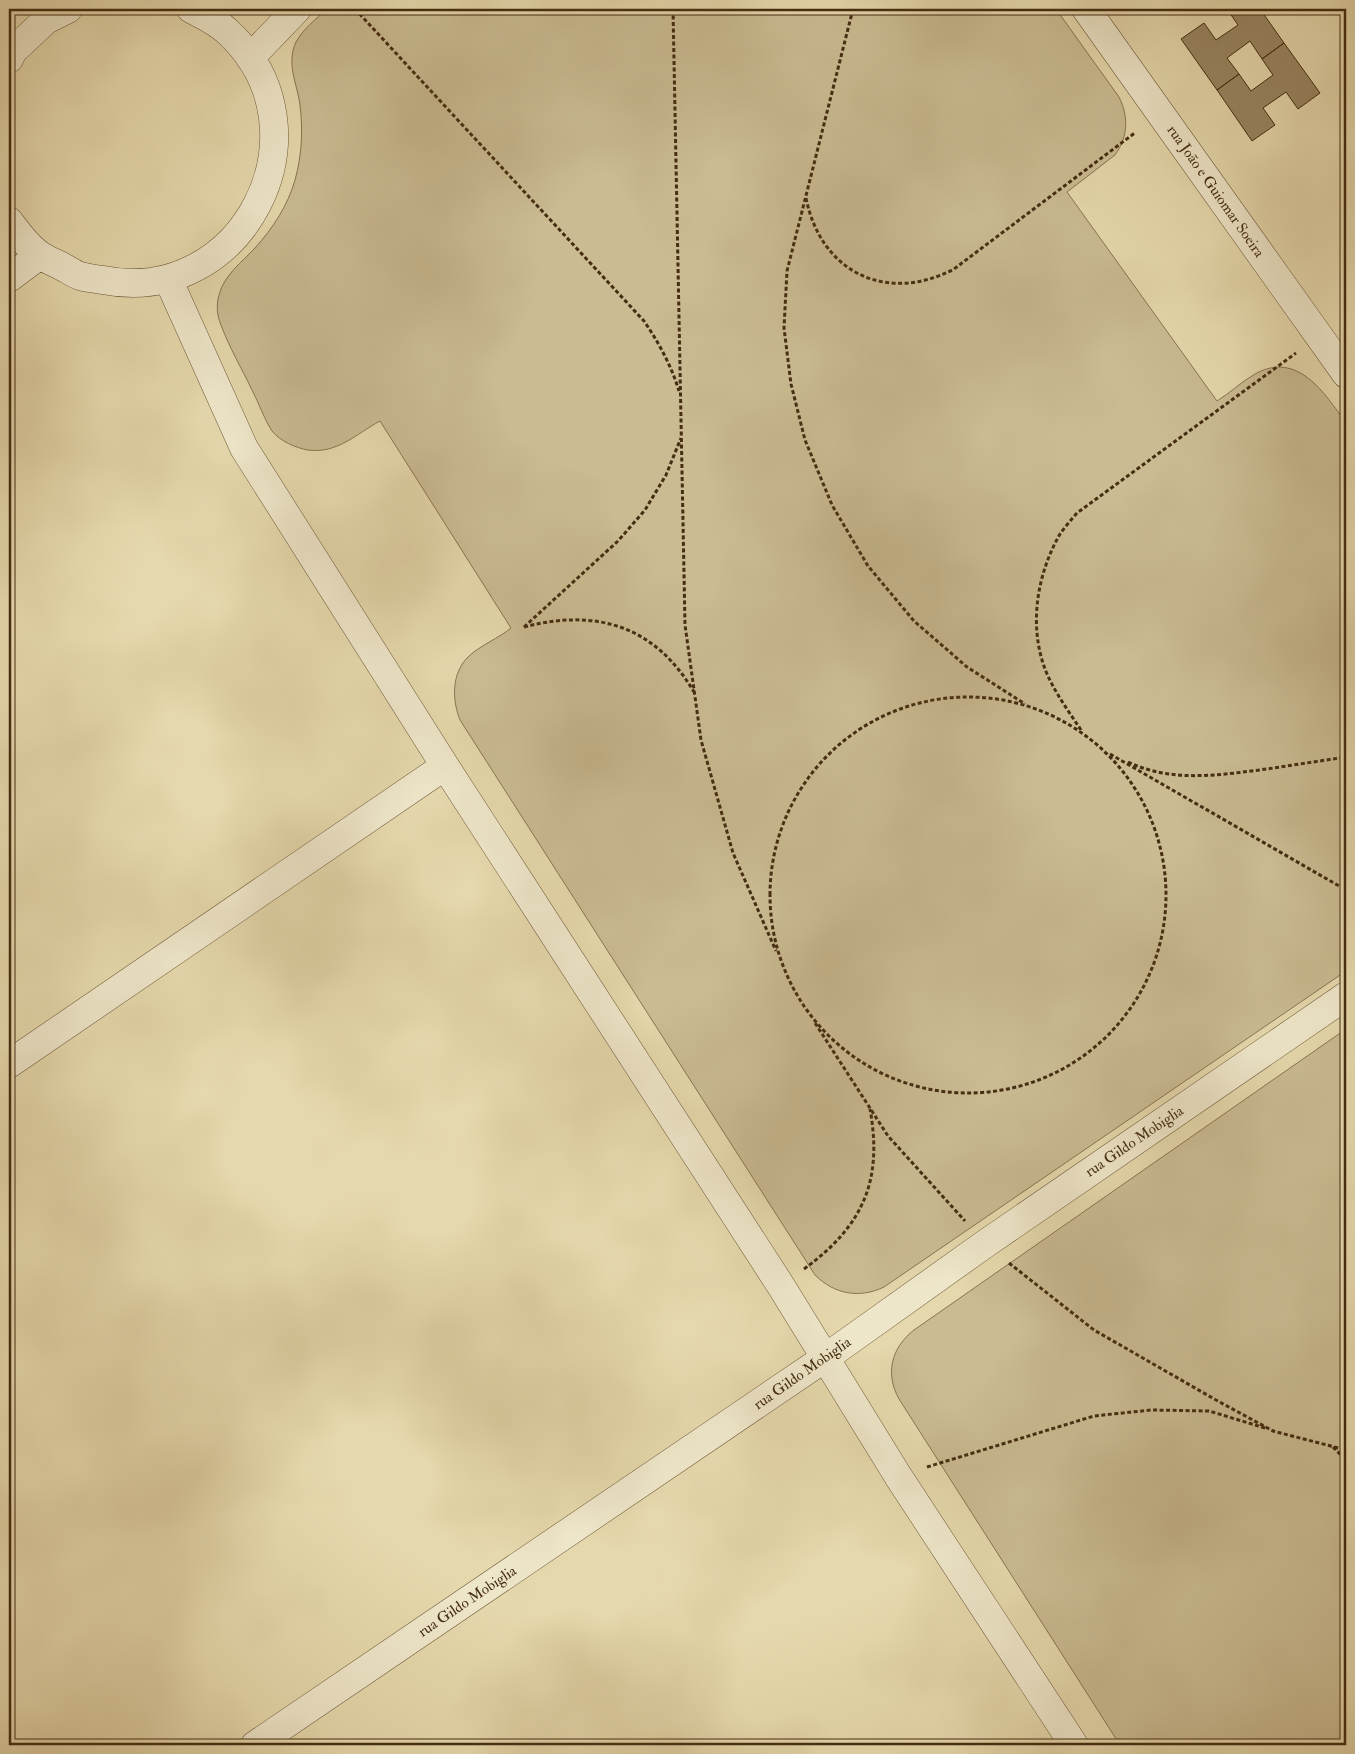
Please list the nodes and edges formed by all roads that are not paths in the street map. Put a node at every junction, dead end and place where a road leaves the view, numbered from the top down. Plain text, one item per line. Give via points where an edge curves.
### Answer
1 (68, 9) edge
2 (191, 9) edge
3 (297, 9) edge
4 (1086, 9) edge
5 (222, 15) edge
6 (250, 58) junction
7 (9, 59) edge
8 (9, 221) edge
9 (40, 254) junction
10 (9, 278) edge
11 (168, 279) junction
12 (1346, 374) edge
13 (445, 766) junction
14 (1346, 996) edge
15 (9, 1064) edge
16 (825, 1358) junction
17 (255, 1745) edge
18 (1074, 1745) edge

1 - 7 street via 46,20 13,51
2 - 5 street
3 - 6 street
4 - 12 street, rua João e Guiomar Soeira
5 - 6 street via 229,32
6 - 11 street via 263,82 271,108 274,135 272,163 265,189 237,236 194,269
8 - 9 street
9 - 10 street
9 - 11 street via 79,275 123,284
11 - 13 street via 244,448
13 - 15 street
13 - 16 street
14 - 16 street, rua Gildo Mobiglia
16 - 17 street, rua Gildo Mobiglia
16 - 18 street

